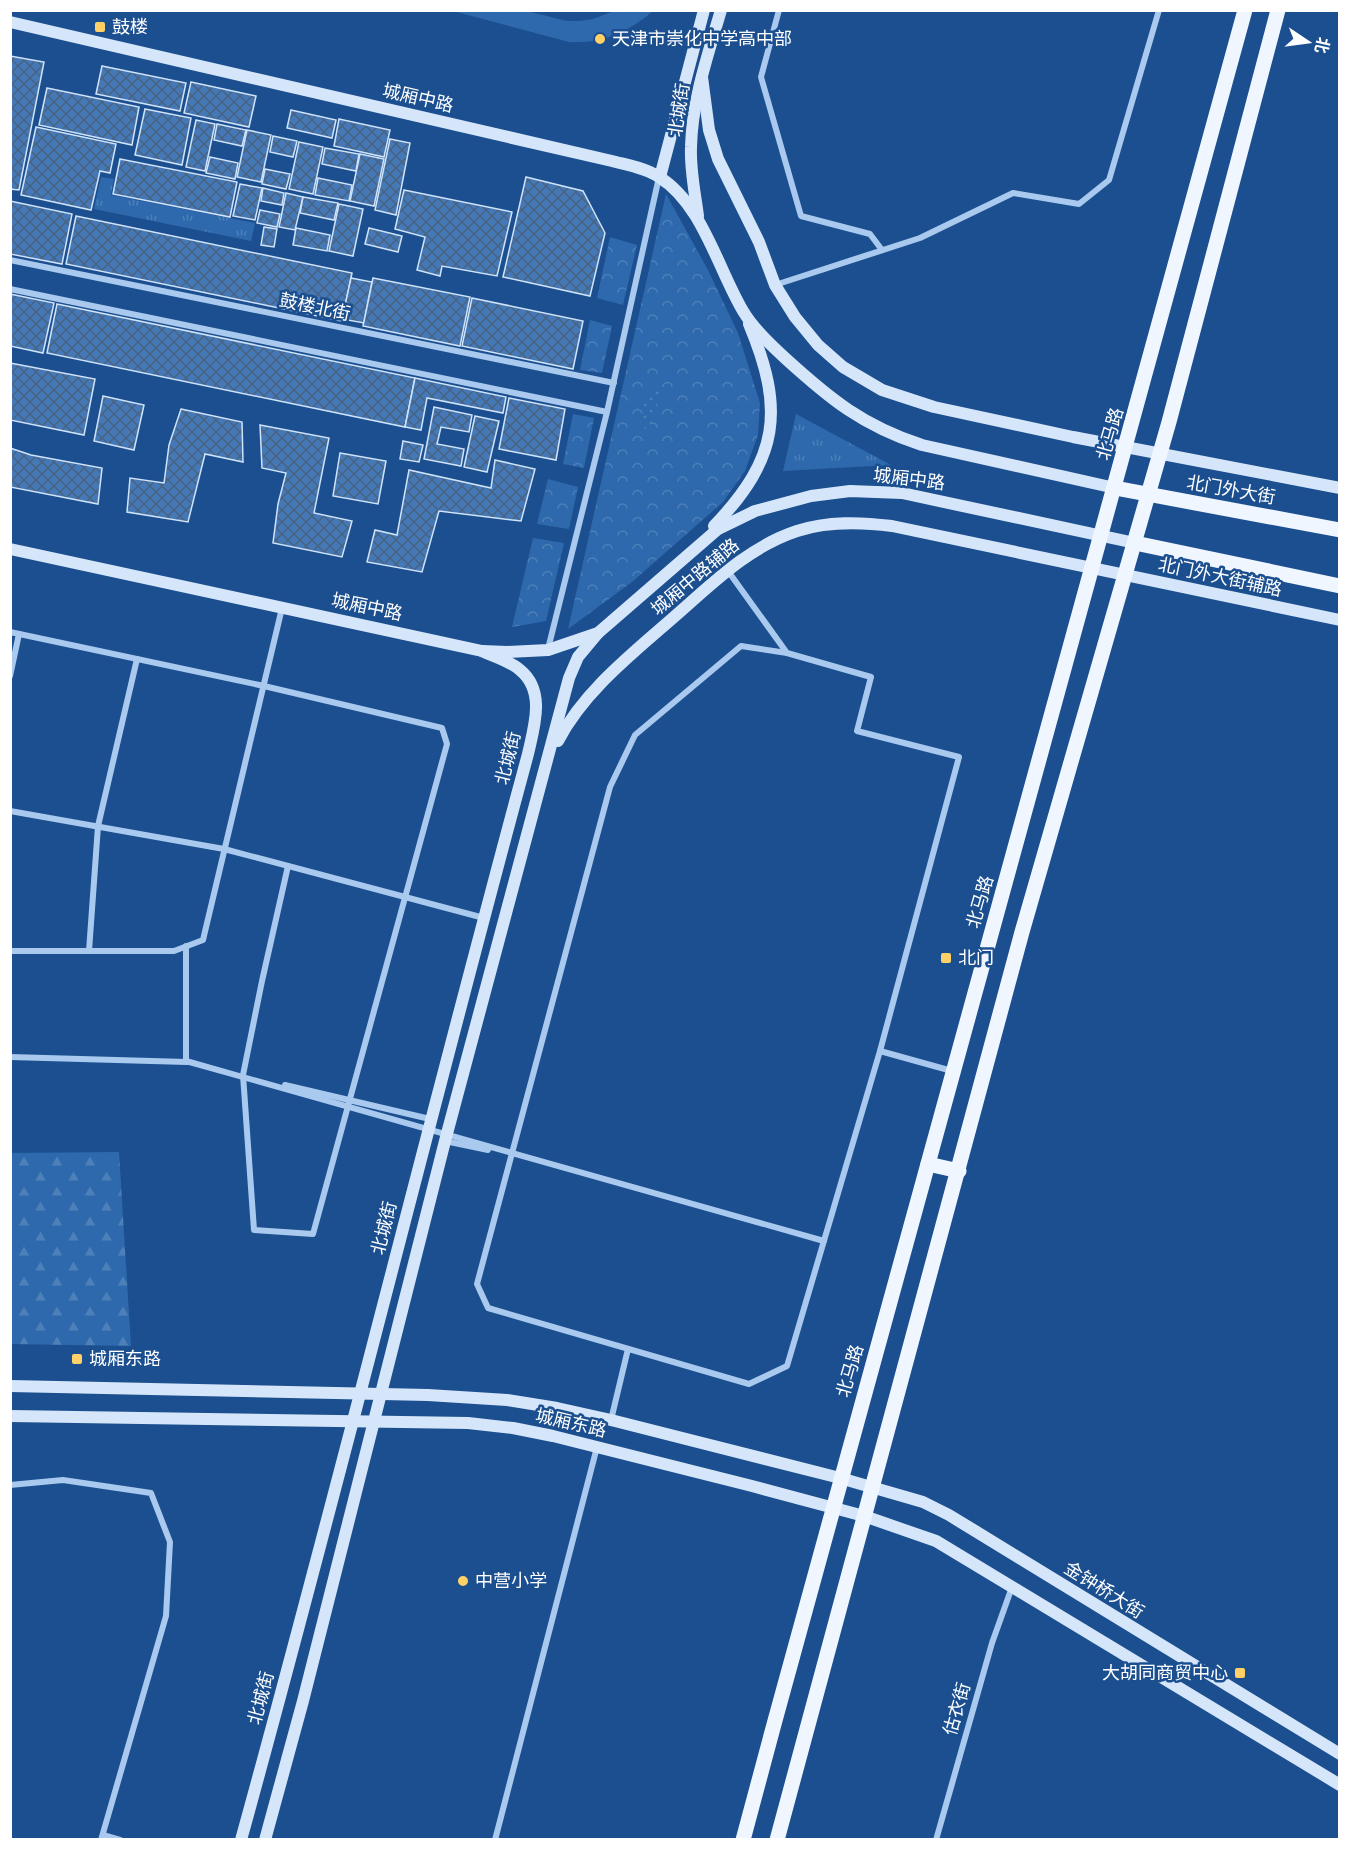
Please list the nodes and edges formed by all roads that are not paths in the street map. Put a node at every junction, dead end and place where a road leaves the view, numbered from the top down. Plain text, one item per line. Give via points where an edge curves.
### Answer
1 (704, 10) edge
2 (721, 10) edge
3 (779, 10) edge
4 (1159, 10) edge
5 (1245, 10) edge
6 (1278, 10) edge
7 (10, 22) edge
8 (702, 76) junction
9 (660, 177) junction
10 (698, 217) junction
11 (882, 250) junction
12 (10, 260) edge
13 (775, 285) junction
14 (10, 289) edge
15 (743, 312) junction
16 (614, 383) junction
17 (608, 412) junction
18 (1127, 447) junction
19 (1160, 454) junction
20 (1115, 488) junction
21 (1340, 488) edge
22 (1148, 495) junction
23 (1340, 530) edge
24 (1102, 536) junction
25 (1135, 543) junction
26 (10, 549) edge
27 (688, 553) junction
28 (1093, 568) junction
29 (728, 570) junction
30 (1126, 576) junction
31 (1340, 586) edge
32 (282, 607) junction
33 (1340, 620) edge
34 (10, 632) edge
35 (598, 633) junction
36 (19, 634) junction
37 (548, 650) junction
38 (482, 651) junction
39 (787, 653) junction
40 (137, 659) junction
41 (10, 676) edge
42 (264, 686) junction
43 (549, 758) junction
44 (10, 810) edge
45 (98, 826) junction
46 (224, 849) junction
47 (288, 866) junction
48 (406, 897) junction
49 (484, 918) junction
50 (186, 946) junction
51 (10, 951) edge
52 (89, 951) junction
53 (880, 1052) junction
54 (10, 1057) edge
55 (186, 1061) junction
56 (954, 1072) junction
57 (243, 1076) junction
58 (350, 1104) junction
59 (429, 1124) junction
60 (446, 1138) junction
61 (512, 1155) junction
62 (928, 1164) junction
63 (959, 1171) junction
64 (824, 1241) junction
65 (628, 1349) junction
66 (10, 1386) edge
67 (360, 1394) junction
68 (381, 1395) junction
69 (10, 1416) edge
70 (610, 1420) junction
71 (353, 1421) junction
72 (375, 1422) junction
73 (597, 1447) junction
74 (840, 1478) junction
75 (10, 1485) edge
76 (872, 1487) junction
77 (832, 1508) junction
78 (864, 1516) junction
79 (1012, 1587) junction
80 (1340, 1754) edge
81 (1340, 1785) edge
82 (102, 1837) edge
83 (120, 1839) edge
84 (241, 1839) edge
85 (265, 1839) edge
86 (495, 1839) edge
87 (743, 1839) edge
88 (777, 1839) edge
89 (936, 1839) edge

1 - 9 street, 北城街
2 - 8 street, 北城街
3 - 11 street via 761,77 801,216 870,234
4 - 11 street via 1109,180 1079,204 1013,193 920,238
5 - 18 main road, 北马路
6 - 19 main road
7 - 9 street, 城厢中路 via 635,167
8 - 10 street, 北城街 via 691,146
8 - 13 street via 718,159 759,242
9 - 10 street, 城厢中路
9 - 16 street
10 - 15 street, 城厢中路
11 - 13 street
12 - 16 street, 鼓楼北街
13 - 18 street via 818,345 843,367 882,390 934,407
14 - 17 street
15 - 20 street, 城厢中路 via 805,376 845,410 871,425 922,445
15 - 27 street, 城厢中路 via 770,387 771,417 766,446 745,491
16 - 17 street
17 - 37 street
18 - 19 street
18 - 20 main road, 北马路
19 - 21 street
19 - 22 main road
20 - 22 main road, 北门外大街
20 - 24 main road, 北马路
22 - 23 main road, 北门外大街
22 - 25 main road
24 - 25 street, 城厢中路
24 - 27 street, 城厢中路 via 923,496 850,491 811,496 755,511 718,529
24 - 28 main road, 北马路
25 - 30 main road
25 - 31 main road
26 - 32 street, 城厢中路
27 - 35 street, 城厢中路
28 - 29 street, 城厢中路辅路 via 920,531 852,522 788,534
28 - 30 street, 北门外大街辅路
28 - 56 main road, 北马路
29 - 39 street
29 - 43 street, 城厢中路辅路 via 632,654 590,697 571,719
30 - 33 street, 北门外大街辅路
30 - 63 main road
32 - 38 street, 城厢中路
32 - 42 street
34 - 36 street
35 - 37 street, 城厢中路
35 - 43 street via 578,657 569,678
36 - 40 street
36 - 41 street
37 - 38 street, 城厢中路
38 - 49 street, 北城街 via 521,670 534,691 537,716
39 - 53 street via 871,677 857,731 959,757
39 - 61 street via 741,645 635,735 610,787
40 - 42 street
40 - 45 street
42 - 46 street
42 - 48 street via 442,728 447,744
43 - 60 street
44 - 45 street
45 - 46 street
45 - 52 street
46 - 47 street
46 - 50 street via 203,940
47 - 48 street
47 - 57 street
48 - 49 street
48 - 58 street
49 - 59 street, 北城街
50 - 52 street via 174,951
50 - 55 street
51 - 52 street
53 - 56 street
53 - 64 street
54 - 55 street
55 - 57 street
56 - 62 main road, 北马路
57 - 58 street
57 - 58 street via 254,1230 313,1234
58 - 59 street
58 - 59 street
59 - 60 street
59 - 67 street, 北城街
60 - 61 street
60 - 68 street
61 - 64 street
61 - 65 street via 477,1284 488,1308
62 - 63 main road
62 - 74 main road, 北马路
63 - 76 main road
64 - 65 street via 787,1366 749,1384
65 - 70 street
66 - 67 street, 城厢东路
67 - 68 street, 城厢东路
67 - 71 street, 北城街
68 - 70 street, 城厢东路 via 498,1399
68 - 72 street
69 - 71 street, 城厢东路
70 - 74 street, 城厢东路
71 - 72 street, 城厢东路
71 - 84 street, 北城街
72 - 73 street, 城厢东路 via 468,1423
72 - 85 street
73 - 77 street, 城厢东路
73 - 86 street
74 - 76 street, 金钟桥大街
74 - 77 main road, 北马路
75 - 82 street via 63,1479 151,1493 170,1542 166,1616
76 - 78 main road
76 - 80 street, 金钟桥大街 via 923,1502 949,1515
77 - 78 street, 城厢东路
77 - 87 main road, 北马路
78 - 79 street via 936,1541
78 - 88 main road
79 - 81 street
79 - 89 street, 估衣街
82 - 83 street

